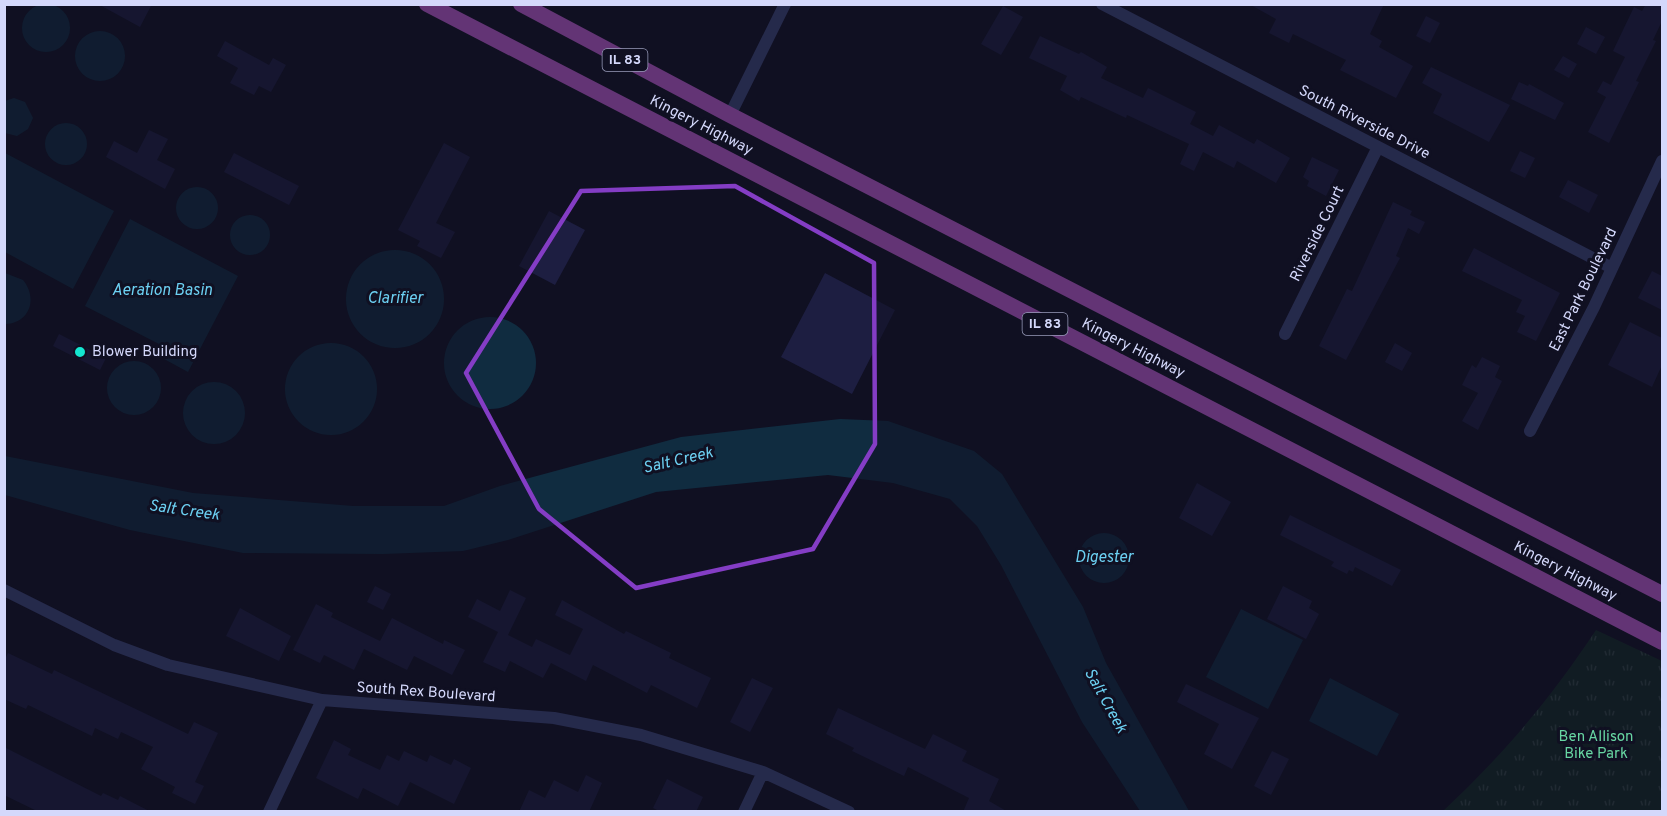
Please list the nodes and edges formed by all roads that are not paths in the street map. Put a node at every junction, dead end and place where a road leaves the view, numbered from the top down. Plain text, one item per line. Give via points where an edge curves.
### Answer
1 (427, 4) edge
2 (521, 4) edge
3 (785, 4) edge
4 (1102, 4) edge
5 (730, 115) junction
6 (1378, 147) junction
7 (1662, 161) edge
8 (1612, 268) junction
9 (1285, 334) dead end
10 (1530, 431) dead end
11 (4, 590) edge
12 (1662, 594) edge
13 (1662, 642) edge
14 (322, 700) junction
15 (763, 772) junction
16 (269, 812) edge
17 (744, 812) edge
18 (849, 812) edge

1 - 13 highway, Kingery Highway / IL 83
2 - 5 highway, Kingery Highway / IL 83
3 - 5 street
4 - 6 street, South Riverside Drive
5 - 12 highway, Kingery Highway / IL 83
6 - 8 street, South Riverside Drive
6 - 9 street, Riverside Court
7 - 8 street, East Park Boulevard
8 - 10 street, East Park Boulevard
11 - 14 street, South Rex Boulevard via 140,656
14 - 15 street, South Rex Boulevard via 574,721 652,738
14 - 16 street
15 - 17 street
15 - 18 street, South Rex Boulevard

